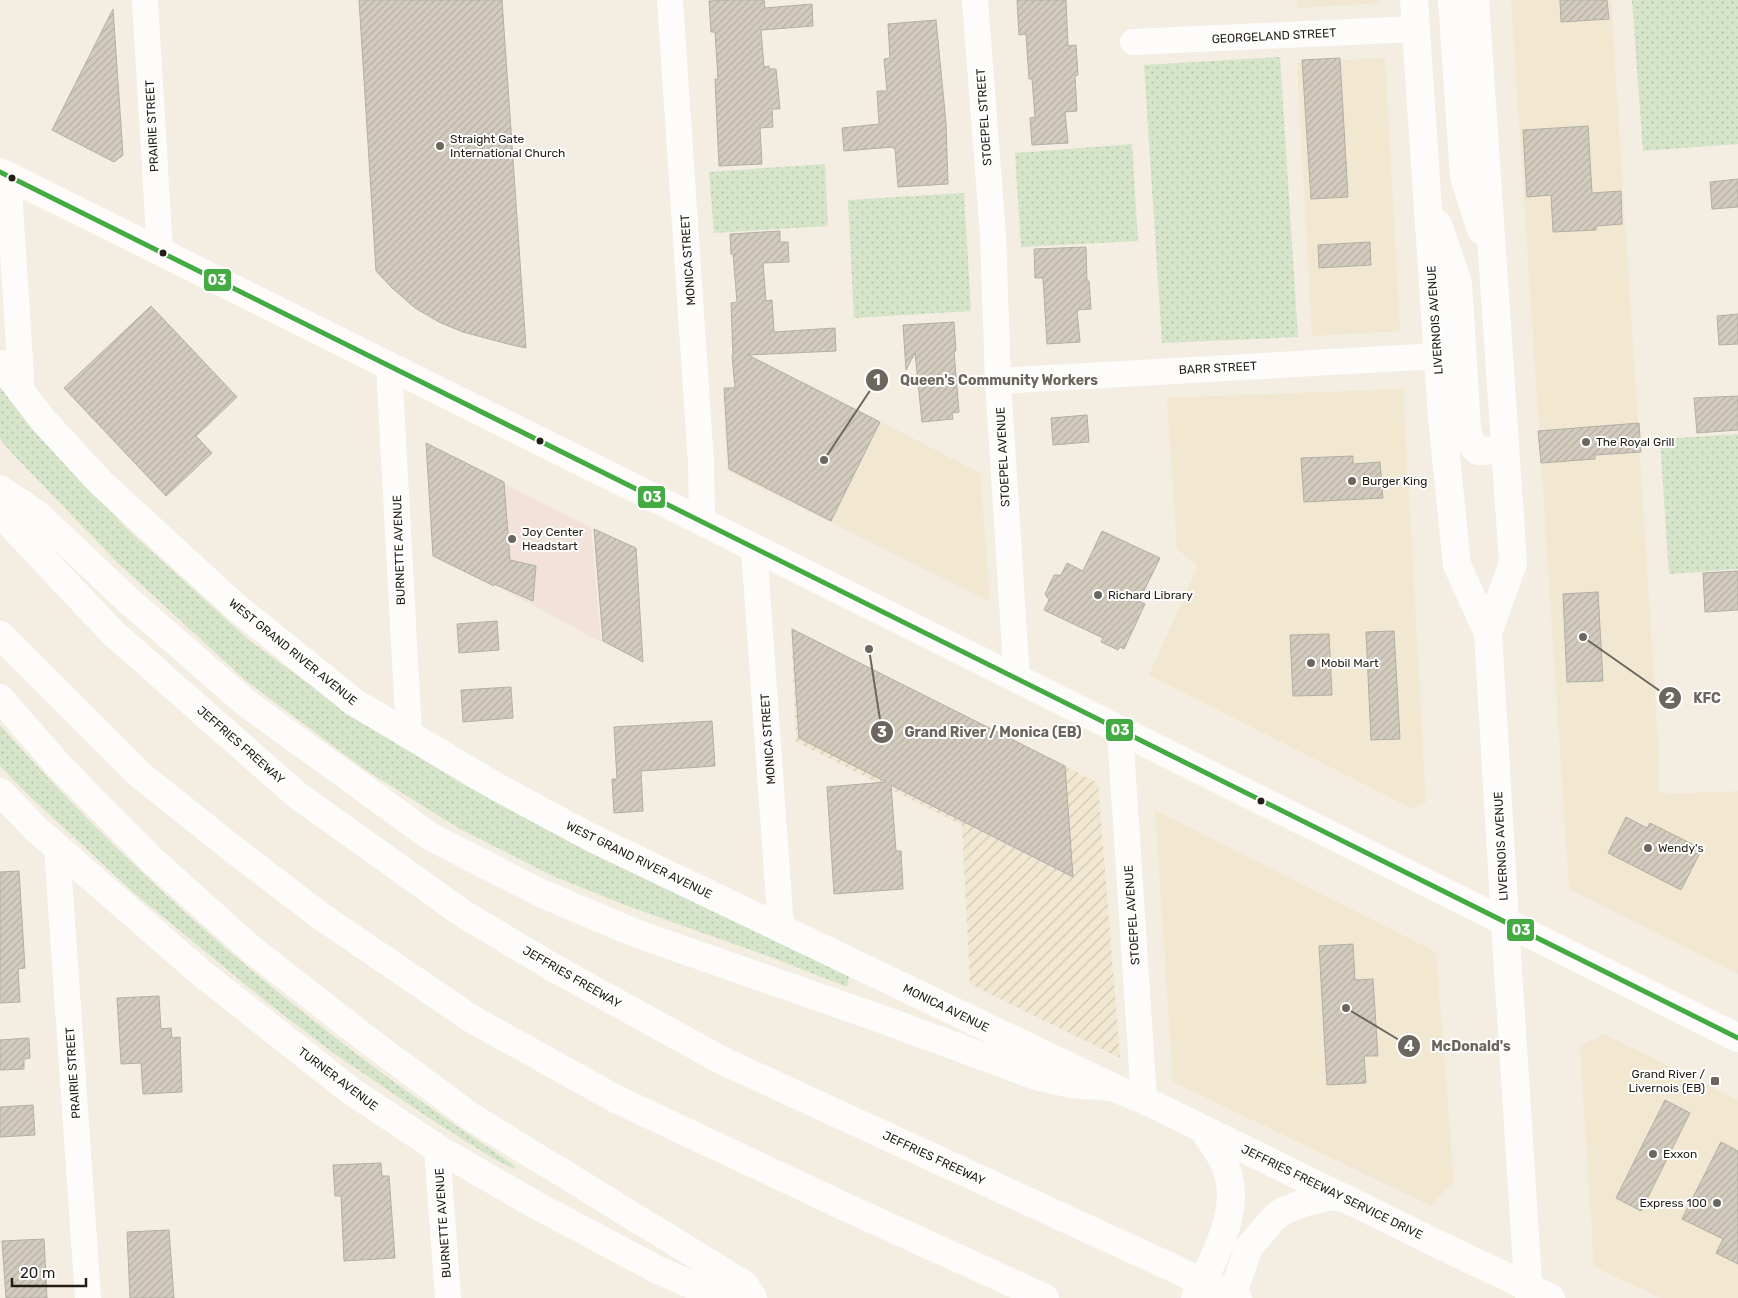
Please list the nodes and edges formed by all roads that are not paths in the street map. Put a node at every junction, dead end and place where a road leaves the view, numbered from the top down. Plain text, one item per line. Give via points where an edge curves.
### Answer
1 (145, 0) edge
2 (670, 0) edge
3 (975, 0) edge
4 (1414, 0) edge
5 (1452, 0) edge
6 (1475, 0) edge
7 (1416, 29) junction
8 (1133, 42) dead end
9 (4, 174) edge
10 (1426, 188) junction
11 (993, 235) joint
12 (160, 252) junction
13 (1494, 272) junction
14 (1438, 356) junction
15 (0, 364) edge
16 (389, 366) junction
17 (998, 381) junction
18 (22, 391) junction
19 (1505, 450) junction
20 (0, 489) edge
21 (0, 513) edge
22 (702, 520) junction
23 (754, 548) junction
24 (1488, 633) junction
25 (0, 635) edge
26 (1018, 680) junction
27 (0, 698) edge
28 (1120, 731) junction
29 (408, 734) junction
30 (0, 792) edge
31 (57, 848) junction
32 (1505, 922) junction
33 (781, 929) junction
34 (1738, 1038) edge
35 (1112, 1086) junction
36 (1144, 1100) junction
37 (1202, 1128) junction
38 (437, 1148) junction
39 (1344, 1198) junction
40 (1536, 1294) edge
41 (88, 1298) edge
42 (448, 1298) edge
43 (722, 1298) edge
44 (753, 1298) edge
45 (1046, 1298) edge
46 (1195, 1298) edge
47 (1231, 1298) edge
48 (1238, 1298) edge

1 - 12 street, PRAIRIE STREET
2 - 22 street, MONICA STREET
3 - 11 street, STOEPEL STREET
4 - 7 main road, LIVERNOIS AVENUE
5 - 13 main road via 1464,177
6 - 13 main road, LIVERNOIS AVENUE
7 - 8 street, GEORGELAND STREET
7 - 10 main road, LIVERNOIS AVENUE
9 - 12 main road
9 - 18 street
10 - 14 main road, LIVERNOIS AVENUE
10 - 19 main road via 1458,283 1470,440 1478,451
11 - 17 street, STOEPEL AVENUE
12 - 16 main road
13 - 19 main road, LIVERNOIS AVENUE
14 - 17 street, BARR STREET
14 - 24 main road, LIVERNOIS AVENUE via 1456,565
15 - 18 main road, WEST GRAND RIVER AVENUE
16 - 22 main road
16 - 29 street, BURNETTE AVENUE
17 - 26 street, STOEPEL AVENUE
18 - 29 main road, WEST GRAND RIVER AVENUE via 42,419 101,483 235,606 354,702
19 - 24 main road, LIVERNOIS AVENUE via 1512,562
20 - 35 main road via 37,514 129,601 246,703 431,837 543,894 635,933 1036,1076 1071,1084
21 - 48 main road, JEFFRIES FREEWAY via 112,633 290,788 462,913 721,1060
22 - 23 main road
23 - 26 main road
23 - 33 street, MONICA STREET
24 - 32 main road, LIVERNOIS AVENUE
25 - 45 main road via 140,774 322,917 472,1019 616,1098
26 - 28 main road
27 - 44 main road via 59,766 125,833 250,948 473,1118 745,1285
28 - 32 main road
28 - 36 street, STOEPEL AVENUE
29 - 33 main road, WEST GRAND RIVER AVENUE via 590,837
30 - 31 main road, TURNER AVENUE
31 - 38 main road, TURNER AVENUE via 200,972 351,1091
31 - 41 street, PRAIRIE STREET
32 - 34 main road
32 - 40 main road, LIVERNOIS AVENUE
33 - 35 main road, MONICA AVENUE
35 - 36 main road, JEFFRIES FREEWAY SERVICE DRIVE
36 - 37 main road, JEFFRIES FREEWAY SERVICE DRIVE
37 - 39 main road, JEFFRIES FREEWAY SERVICE DRIVE
37 - 46 main road via 1228,1174 1231,1208 1227,1227
38 - 42 street, BURNETTE AVENUE
38 - 43 main road, TURNER AVENUE via 643,1262
39 - 40 main road, JEFFRIES FREEWAY SERVICE DRIVE
39 - 47 main road via 1333,1196 1306,1202 1283,1211 1273,1219 1249,1246

